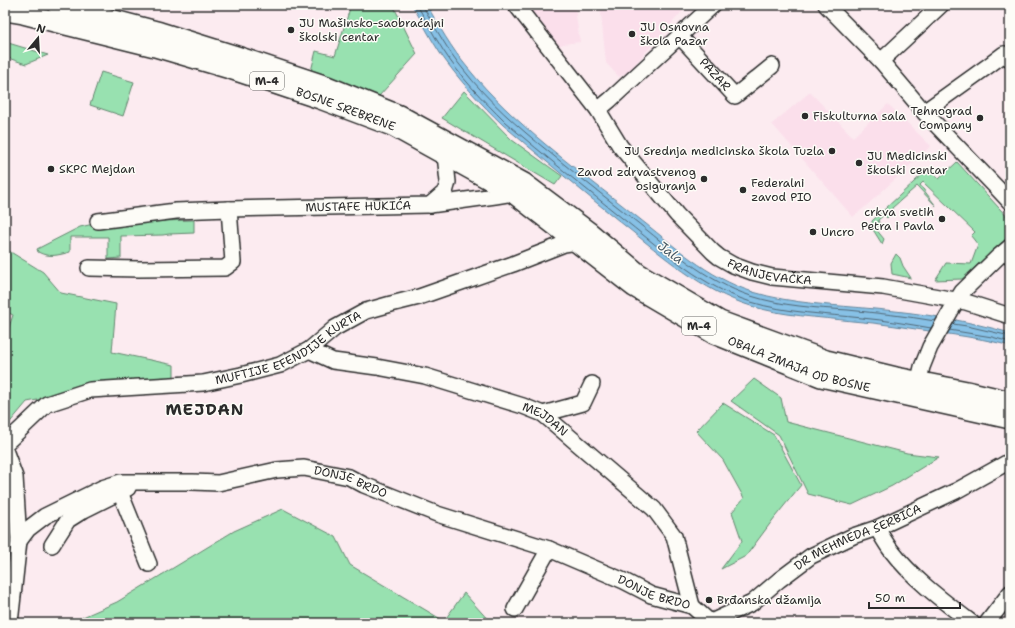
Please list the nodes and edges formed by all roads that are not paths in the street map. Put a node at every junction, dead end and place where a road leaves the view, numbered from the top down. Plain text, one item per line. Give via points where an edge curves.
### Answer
1 (57, 5) edge
2 (516, 5) edge
3 (713, 5) edge
4 (941, 5) edge
5 (832, 7) edge
6 (25, 11) edge
7 (679, 37) junction
8 (1010, 59) edge
9 (881, 61) junction
10 (772, 66) dead end
11 (598, 110) junction
12 (925, 113) junction
13 (444, 155) junction
14 (519, 188) junction
15 (1010, 202) edge
16 (430, 205) junction
17 (229, 209) junction
18 (98, 221) dead end
19 (577, 242) junction
20 (1010, 247) edge
21 (89, 268) dead end
22 (957, 300) junction
23 (1010, 316) edge
24 (309, 350) junction
25 (919, 382) junction
26 (592, 384) dead end
27 (1010, 401) edge
28 (543, 414) junction
29 (1010, 419) edge
30 (5, 444) edge
31 (5, 450) edge
32 (1010, 461) edge
33 (144, 482) junction
34 (120, 492) junction
35 (877, 528) junction
36 (19, 541) junction
37 (52, 545) dead end
38 (549, 549) junction
39 (149, 564) dead end
40 (15, 587) junction
41 (1010, 593) edge
42 (5, 601) edge
43 (692, 606) junction
44 (515, 609) dead end
45 (10, 623) edge
46 (711, 623) edge
47 (972, 623) edge
48 (987, 623) edge

1 - 14 main road, BOSNE SREBRENE / M-4 via 240,56 327,86 399,115
2 - 11 street, FRANJEVAČKA
3 - 7 street
4 - 9 street
5 - 9 street
6 - 13 main road, BOSNE SREBRENE / M-4 via 240,72 320,99 392,126
7 - 10 street, PAZAR via 736,96
7 - 11 street
8 - 12 street via 1004,54
9 - 12 street
11 - 22 street, FRANJEVAČKA via 620,146 677,215 713,252 733,265 772,277 883,287
12 - 15 street
13 - 14 main road, BOSNE SREBRENE / M-4
13 - 16 street via 448,182 445,192
14 - 16 street, MUSTAFE HUKIĆA via 495,196
14 - 19 main road, OBALA ZMAJA OD BOSNE / M-4
14 - 25 main road, OBALA ZMAJA OD BOSNE / M-4 via 588,231 638,273 720,320 826,360
16 - 17 street, MUSTAFE HUKIĆA
17 - 18 street, MUSTAFE HUKIĆA via 176,211
17 - 21 street via 233,262 225,268
19 - 24 street, MUFTIJE EFENDIJE KURTA via 564,244 419,297 366,311 335,328
19 - 25 main road, OBALA ZMAJA OD BOSNE / M-4 via 634,287 714,334 821,377
20 - 22 street via 962,292
22 - 23 street, FRANJEVAČKA
22 - 25 street via 930,347
24 - 28 street, MEJDAN via 333,361 425,376
24 - 30 street, MUFTIJE EFENDIJE KURTA via 280,366 242,375 188,384 90,390 47,404
25 - 27 main road, OBALA ZMAJA OD BOSNE / M-4
25 - 29 main road, OBALA ZMAJA OD BOSNE / M-4
26 - 28 street via 583,403
28 - 43 street, MEJDAN via 654,509 674,536
31 - 36 street via 15,477
32 - 35 street, DR MEHMEDA ŠERBIĆA via 956,491
33 - 34 street, DONJE BRDO
33 - 36 street, DONJE BRDO via 121,482 102,488 45,516 28,529
33 - 38 street, DONJE BRDO via 218,483 277,470 304,468 349,477 364,486 437,514
34 - 37 street, DONJE BRDO via 68,520
34 - 39 street
35 - 46 street, DR MEHMEDA ŠERBIĆA via 853,536 811,556 752,603
35 - 47 street via 900,561 920,581
36 - 40 street
38 - 43 street, DONJE BRDO via 651,595
38 - 44 street
40 - 42 street
40 - 45 street
41 - 48 street
43 - 46 street, DONJE BRDO

